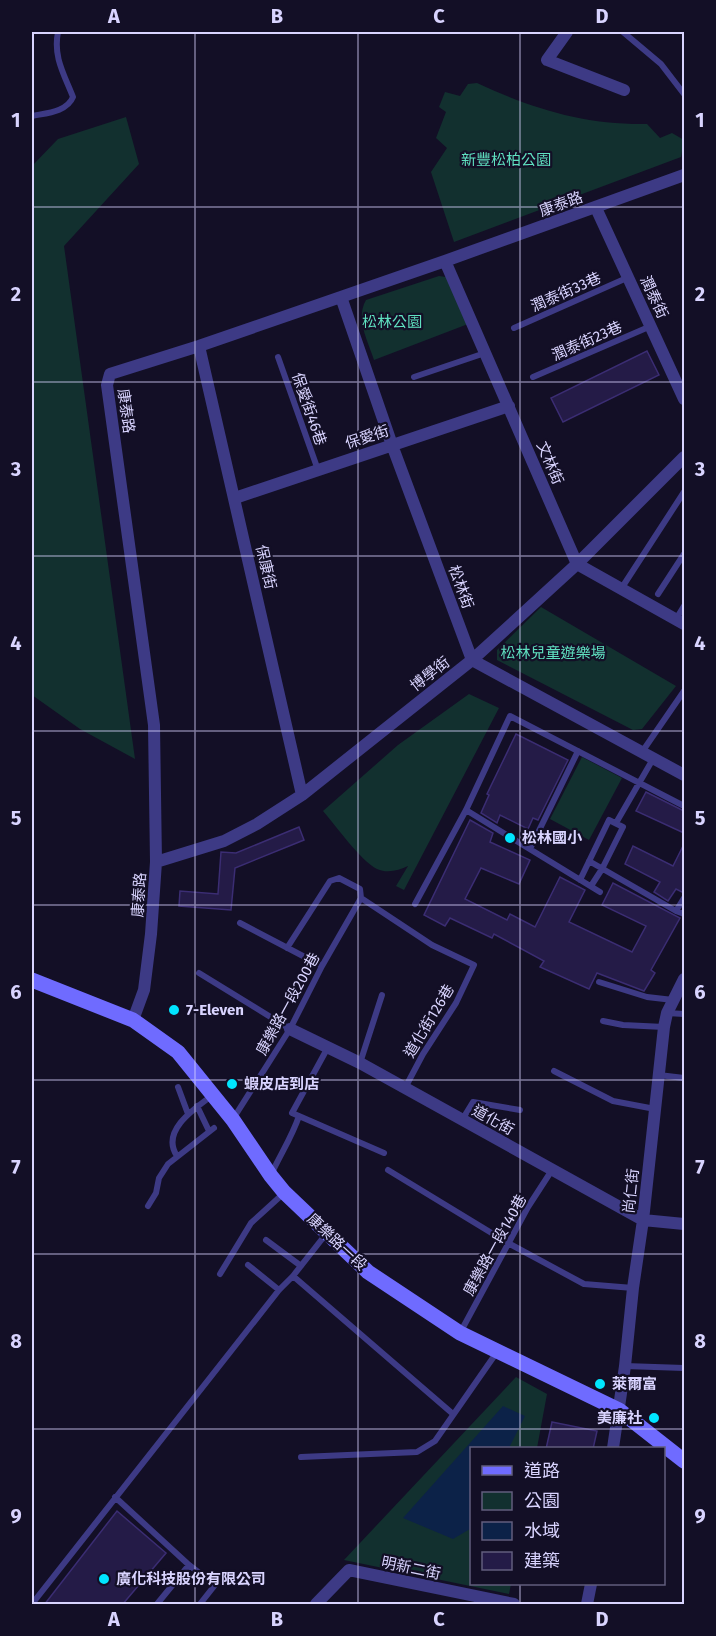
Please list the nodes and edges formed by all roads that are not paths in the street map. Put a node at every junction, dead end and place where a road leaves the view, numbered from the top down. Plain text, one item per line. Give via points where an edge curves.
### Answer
1 (58, 32) edge
2 (567, 32) edge
3 (623, 32) edge
4 (624, 90) dead end
5 (684, 94) edge
6 (32, 116) edge
7 (684, 176) edge
8 (596, 208) junction
9 (445, 261) junction
10 (628, 277) junction
11 (341, 297) junction
12 (651, 326) junction
13 (514, 328) dead end
14 (199, 346) junction
15 (485, 353) junction
16 (278, 357) dead end
17 (414, 377) dead end
18 (533, 377) dead end
19 (684, 399) edge
20 (509, 406) junction
21 (392, 445) junction
22 (684, 457) edge
23 (318, 470) junction
24 (684, 492) edge
25 (235, 498) junction
26 (684, 554) edge
27 (577, 564) junction
28 (621, 588) junction
29 (658, 594) dead end
30 (684, 606) edge
31 (680, 622) edge
32 (472, 660) junction
33 (684, 691) edge
34 (578, 751) junction
35 (642, 752) junction
36 (653, 759) junction
37 (684, 775) edge
38 (640, 783) junction
39 (302, 795) junction
40 (684, 807) edge
41 (466, 810) junction
42 (616, 823) junction
43 (530, 849) junction
44 (589, 861) junction
45 (156, 862) junction
46 (602, 869) junction
47 (580, 880) junction
48 (591, 886) junction
49 (600, 892) dead end
50 (361, 898) junction
51 (684, 898) edge
52 (415, 904) dead end
53 (676, 911) junction
54 (684, 914) edge
55 (240, 922) dead end
56 (287, 948) junction
57 (322, 966) junction
58 (198, 973) dead end
59 (684, 979) edge
60 (599, 982) dead end
61 (33, 984) edge
62 (382, 995) dead end
63 (673, 1000) junction
64 (667, 1013) junction
65 (684, 1014) edge
66 (133, 1020) junction
67 (603, 1021) dead end
68 (664, 1027) junction
69 (290, 1029) junction
70 (327, 1049) junction
71 (360, 1063) junction
72 (554, 1071) dead end
73 (659, 1075) junction
74 (684, 1078) edge
75 (178, 1087) dead end
76 (405, 1089) junction
77 (214, 1095) junction
78 (197, 1106) junction
79 (655, 1109) junction
80 (520, 1110) dead end
81 (188, 1113) junction
82 (299, 1116) junction
83 (233, 1120) junction
84 (462, 1120) junction
85 (384, 1153) dead end
86 (177, 1156) junction
87 (388, 1170) dead end
88 (552, 1170) junction
89 (271, 1176) junction
90 (284, 1192) junction
91 (148, 1206) dead end
92 (643, 1220) junction
93 (684, 1224) edge
94 (326, 1234) junction
95 (266, 1240) dead end
96 (508, 1243) junction
97 (248, 1265) dead end
98 (301, 1266) junction
99 (220, 1274) dead end
100 (293, 1276) junction
101 (633, 1288) junction
102 (279, 1290) junction
103 (460, 1333) junction
104 (497, 1352) junction
105 (625, 1366) junction
106 (684, 1368) edge
107 (619, 1410) junction
108 (453, 1414) junction
109 (612, 1447) edge
110 (301, 1457) dead end
111 (684, 1461) edge
112 (115, 1497) junction
113 (189, 1565) junction
114 (591, 1585) edge
115 (32, 1604) edge
116 (157, 1605) edge
117 (200, 1605) edge
118 (316, 1605) edge
119 (514, 1605) edge
120 (587, 1605) edge

1 - 6 lane via 56,55 72,101 63,108
2 - 4 street via 547,60
3 - 5 lane via 661,64
7 - 8 street, 康泰路
8 - 9 street, 康泰路
8 - 10 street, 潤泰街
9 - 11 street, 康泰路
9 - 15 street, 文林街
10 - 12 street, 潤泰街
10 - 13 lane, 潤泰街33巷
11 - 14 street, 康泰路
11 - 21 street, 松林街
12 - 18 lane, 潤泰街23巷
12 - 19 street, 潤泰街
14 - 25 street, 保康街
14 - 45 street, 康泰路 via 110,374 107,384 154,725
15 - 17 lane
15 - 20 street, 文林街
16 - 23 lane, 保愛街46巷
20 - 21 street, 保愛街
20 - 27 street, 文林街
21 - 23 street, 保愛街
21 - 32 street, 松林街
22 - 27 street, 博學街
23 - 25 street, 保愛街
24 - 28 lane
25 - 39 street, 保康街
26 - 29 lane
27 - 28 street
27 - 32 street, 博學街
28 - 31 street
30 - 31 lane
32 - 35 street
32 - 39 street, 博學街
33 - 35 lane
34 - 38 lane
34 - 41 lane via 510,716
34 - 43 lane
35 - 36 street
36 - 37 street
36 - 38 lane
38 - 40 lane
38 - 42 lane
39 - 45 street, 博學街 via 224,841
41 - 43 lane
41 - 52 lane
42 - 44 lane via 609,820
42 - 46 lane via 623,827
43 - 47 lane
44 - 46 lane
44 - 47 lane
45 - 66 street, 康泰路 via 144,990
46 - 48 lane
46 - 53 lane
47 - 48 lane
48 - 49 lane
50 - 56 lane via 360,890 339,878 330,880
50 - 57 lane, 康樂路一段200巷
50 - 76 lane, 道化街126巷 via 432,945 474,966
51 - 53 lane
53 - 54 lane
55 - 56 lane
56 - 57 lane
57 - 69 lane, 康樂路一段200巷
58 - 69 lane
59 - 63 street, 尚仁街
60 - 63 lane via 647,998
61 - 66 street, 康樂路一段
62 - 71 lane
63 - 64 street, 尚仁街
64 - 65 lane
64 - 68 street, 尚仁街
66 - 77 street, 康樂路一段 via 177,1052
67 - 68 lane
68 - 73 street, 尚仁街
69 - 70 street, 道化街
69 - 83 lane, 康樂路一段200巷
70 - 71 street, 道化街
70 - 82 lane via 292,1113
71 - 76 street, 道化街
72 - 79 lane via 613,1101
73 - 74 lane
73 - 79 street, 尚仁街
75 - 81 lane
76 - 84 street, 道化街
77 - 78 lane
77 - 83 street, 康樂路一段
78 - 81 lane
78 - 86 lane via 211,1129
79 - 92 street, 尚仁街
80 - 84 lane via 472,1102
81 - 86 lane via 171,1142
82 - 85 lane
82 - 89 lane
83 - 89 street, 康樂路一段
84 - 88 street, 道化街
86 - 91 lane via 159,1178
87 - 96 lane
88 - 92 street, 道化街
88 - 96 lane, 康樂路一段140巷
89 - 90 street, 康樂路一段
90 - 94 street, 康樂路一段
90 - 99 lane via 251,1224
92 - 93 street, 道化街
92 - 101 street, 尚仁街
94 - 98 lane
94 - 103 street, 康樂路一段 via 368,1272
95 - 98 lane
96 - 101 lane via 584,1284
96 - 103 lane, 康樂路一段140巷
97 - 102 lane
98 - 100 lane
100 - 102 lane
100 - 108 lane
101 - 105 street, 尚仁街
102 - 112 lane
103 - 104 street, 康樂路一段
104 - 107 street, 康樂路一段
104 - 108 lane
105 - 106 lane
105 - 107 street, 尚仁街
107 - 109 street, 尚仁街
107 - 111 street, 康樂路一段
108 - 110 lane via 435,1441 417,1452
112 - 113 lane
112 - 115 lane
113 - 116 lane
113 - 117 lane via 215,1585
114 - 120 street
118 - 119 street, 明新二街 via 349,1570

